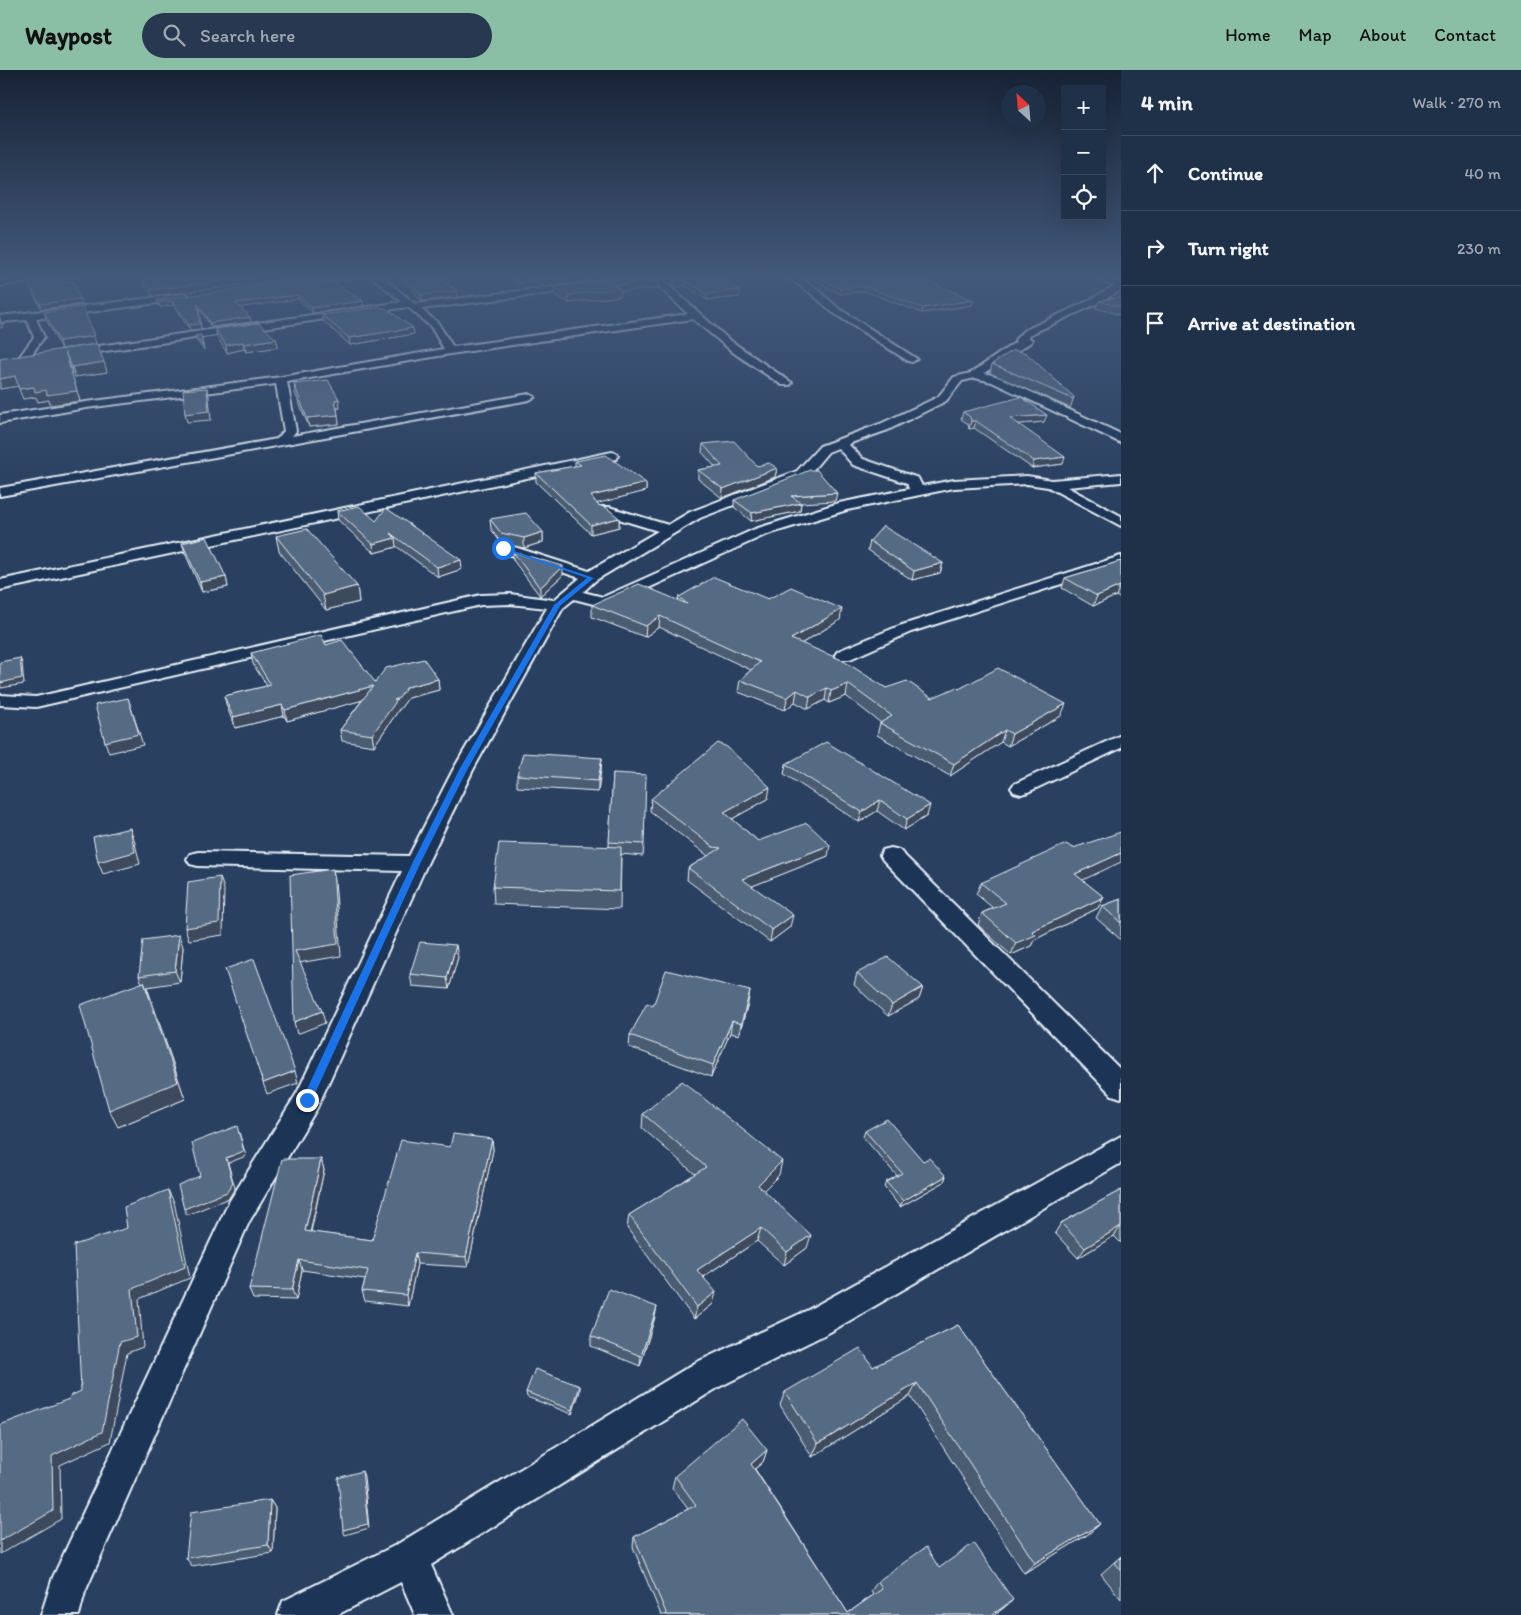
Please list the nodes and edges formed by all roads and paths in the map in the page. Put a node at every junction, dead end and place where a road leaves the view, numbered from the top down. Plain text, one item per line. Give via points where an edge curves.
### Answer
1 (30, 347) edge
2 (112, 347) edge
3 (448, 347) edge
4 (471, 347) edge
5 (735, 347) edge
6 (893, 347) edge
7 (1013, 347) edge
8 (450, 350) junction
9 (62, 354) edge
10 (42, 357) edge
11 (912, 359) dead end
12 (975, 375) junction
13 (280, 380) junction
14 (786, 383) dead end
15 (529, 397) dead end
16 (0, 419) edge
17 (1121, 439) edge
18 (281, 442) junction
19 (841, 444) junction
20 (612, 456) dead end
21 (1121, 478) edge
22 (1052, 484) junction
23 (0, 492) edge
24 (917, 492) junction
25 (604, 510) edge
26 (1121, 522) edge
27 (670, 530) junction
28 (503, 548) edge
29 (1121, 560) edge
30 (591, 578) junction
31 (0, 585) edge
32 (565, 599) junction
33 (844, 656) dead end
34 (0, 700) edge
35 (1121, 741) edge
36 (1021, 788) dead end
37 (891, 855) dead end
38 (198, 859) dead end
39 (416, 864) junction
40 (1121, 1087) edge
41 (1119, 1154) edge
42 (409, 1558) junction
43 (60, 1615) edge
44 (297, 1615) edge
45 (434, 1615) edge

1 - 10 street via 19,360
2 - 9 street
3 - 8 street
4 - 8 street
5 - 14 street
6 - 11 street
7 - 12 street
8 - 13 street
12 - 17 street via 996,379
12 - 19 street via 958,379 942,399
13 - 16 street
13 - 18 street via 290,431
15 - 18 street
18 - 23 street
19 - 24 street via 858,462 913,481
19 - 27 street via 824,449 802,474 695,515
20 - 31 street
21 - 22 street
22 - 24 street via 1027,480 954,484
22 - 26 street
24 - 32 street via 797,519 711,553 605,602
25 - 27 street
27 - 30 street
28 - 30 street
29 - 33 street via 905,629
30 - 32 street
32 - 34 street via 481,600 36,702
32 - 39 street via 463,770
35 - 36 street
37 - 40 street
38 - 39 street
39 - 43 street via 307,1100 239,1212 66,1590
41 - 42 street via 819,1321 707,1374
42 - 44 street
42 - 45 street

